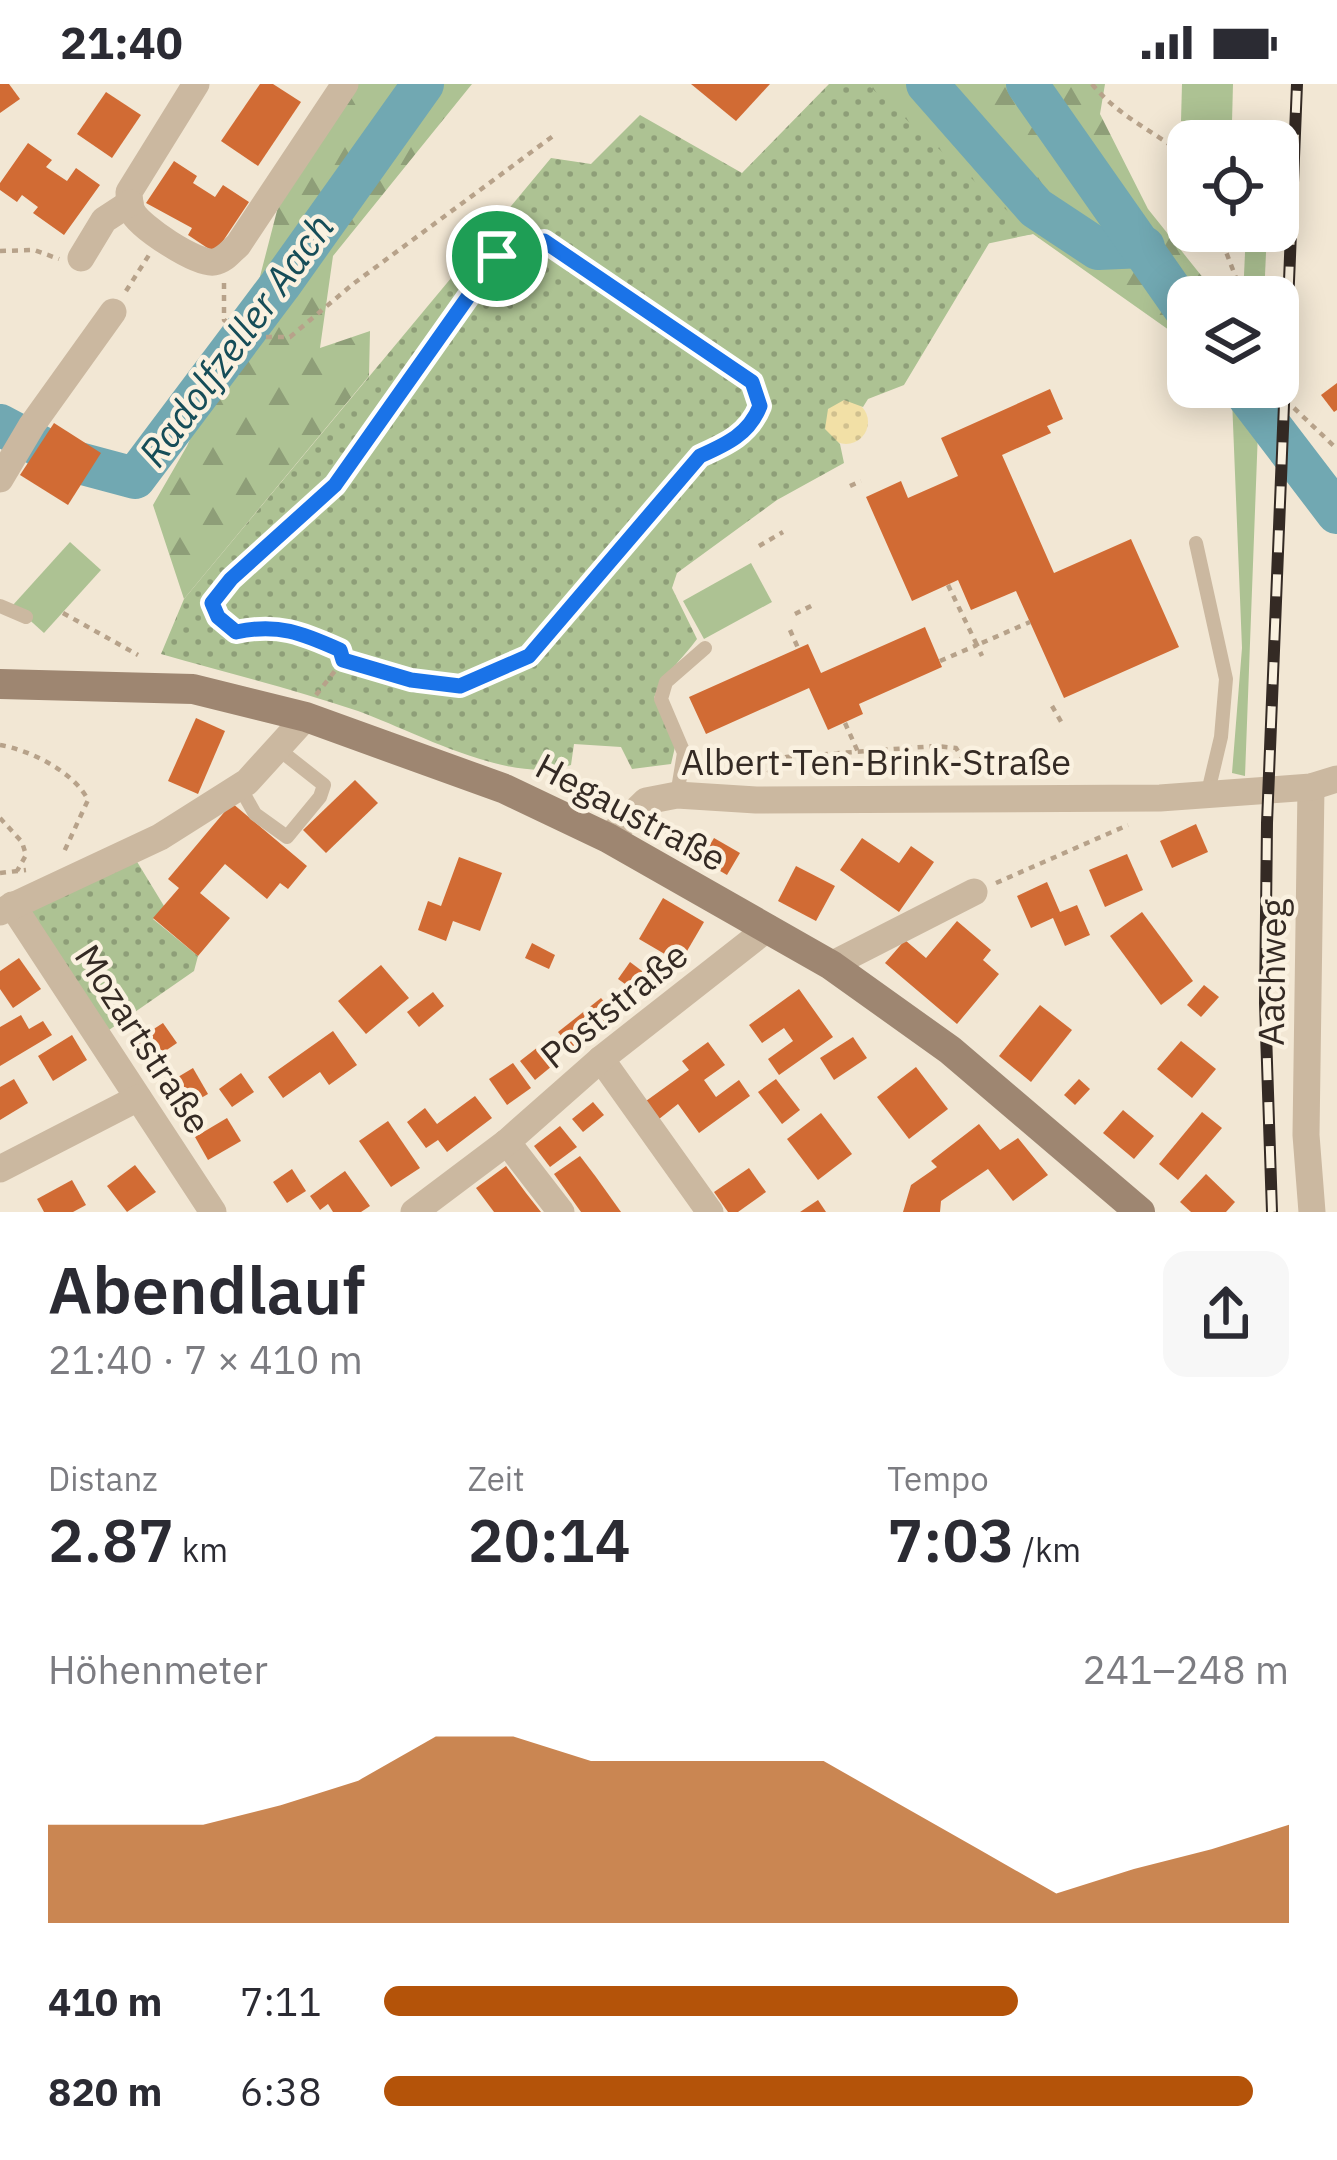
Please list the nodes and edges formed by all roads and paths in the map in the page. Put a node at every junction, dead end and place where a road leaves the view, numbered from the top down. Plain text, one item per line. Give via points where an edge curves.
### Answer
1 (196, 84) edge
2 (345, 84) edge
3 (1092, 84) edge
4 (553, 136) dead end
5 (1167, 141) edge
6 (130, 203) junction
7 (161, 236) junction
8 (0, 250) edge
9 (81, 258) joint
10 (224, 259) junction
11 (113, 311) joint
12 (1294, 408) dead end
13 (1337, 449) edge
14 (4, 473) edge
15 (861, 482) dead end
16 (850, 486) dead end
17 (783, 532) dead end
18 (1196, 543) dead end
19 (759, 546) dead end
20 (948, 585) dead end
21 (813, 605) dead end
22 (0, 606) edge
23 (63, 613) dead end
24 (795, 614) dead end
25 (26, 617) dead end
26 (1030, 622) dead end
27 (790, 630) dead end
28 (977, 645) junction
29 (705, 647) dead end
30 (798, 648) dead end
31 (138, 655) dead end
32 (982, 656) dead end
33 (343, 660) junction
34 (940, 661) dead end
35 (0, 684) edge
36 (1052, 706) dead end
37 (306, 717) junction
38 (844, 723) dead end
39 (1064, 725) dead end
40 (0, 745) edge
41 (278, 748) junction
42 (858, 752) junction
43 (1324, 783) edge
44 (240, 787) junction
45 (677, 795) junction
46 (1207, 796) junction
47 (989, 798) junction
48 (1160, 798) junction
49 (756, 800) junction
50 (0, 818) edge
51 (608, 838) junction
52 (54, 869) dead end
53 (16, 871) dead end
54 (974, 892) joint
55 (6, 908) edge
56 (768, 928) junction
57 (831, 965) junction
58 (601, 1059) junction
59 (139, 1098) junction
60 (507, 1142) junction
61 (1337, 1147) edge
62 (1310, 1157) junction
63 (0, 1168) edge
64 (213, 1212) edge
65 (414, 1212) edge
66 (561, 1212) edge
67 (710, 1212) edge
68 (1140, 1212) edge
69 (1312, 1212) edge

1 - 6 street via 133,180
2 - 10 street
3 - 5 path via 1114,111
4 - 10 path via 290,337 250,337 224,320
6 - 7 street
6 - 9 street via 104,220
7 - 10 street via 192,258
7 - 11 path
8 - 9 path
11 - 14 street
12 - 13 path
15 - 16 path
17 - 19 path
18 - 46 lane via 1226,679
20 - 28 path
21 - 24 path
22 - 25 lane
23 - 31 path
26 - 28 path
27 - 30 path
28 - 32 path
28 - 34 path
29 - 45 lane via 666,682 661,699 684,752
33 - 33 path via 340,650 287,630 236,632 212,603 335,485 497,256 544,241 752,382 760,406 753,424 700,456 529,656 460,686
33 - 37 path
35 - 37 main road, Hegaustraße via 194,689
36 - 39 path
37 - 41 street
37 - 51 main road, Hegaustraße via 505,790
38 - 42 path
40 - 52 path via 51,766 88,800
41 - 44 street
41 - 44 lane via 324,785 287,837 255,814
42 - 47 path via 956,748
42 - 49 path via 786,757 770,769
43 - 46 street, Albert-Ten-Brink-Straße
43 - 62 street, Aachweg
44 - 55 street via 160,837
45 - 49 street, Albert-Ten-Brink-Straße
45 - 51 street, Albert-Ten-Brink-Straße via 646,801
46 - 48 street, Albert-Ten-Brink-Straße
47 - 48 street, Albert-Ten-Brink-Straße
47 - 49 street, Albert-Ten-Brink-Straße
48 - 54 path via 1124,829
50 - 53 path via 26,855
51 - 56 main road, Hegaustraße
54 - 57 street
55 - 59 street, Mozartstraße
56 - 57 main road, Hegaustraße
56 - 58 street, Poststraße
57 - 68 main road, Hegaustraße via 950,1050
58 - 60 street, Poststraße
58 - 67 street
59 - 63 street
59 - 64 street, Mozartstraße
60 - 65 street, Poststraße
60 - 66 street
61 - 62 street
62 - 69 street, Aachweg

